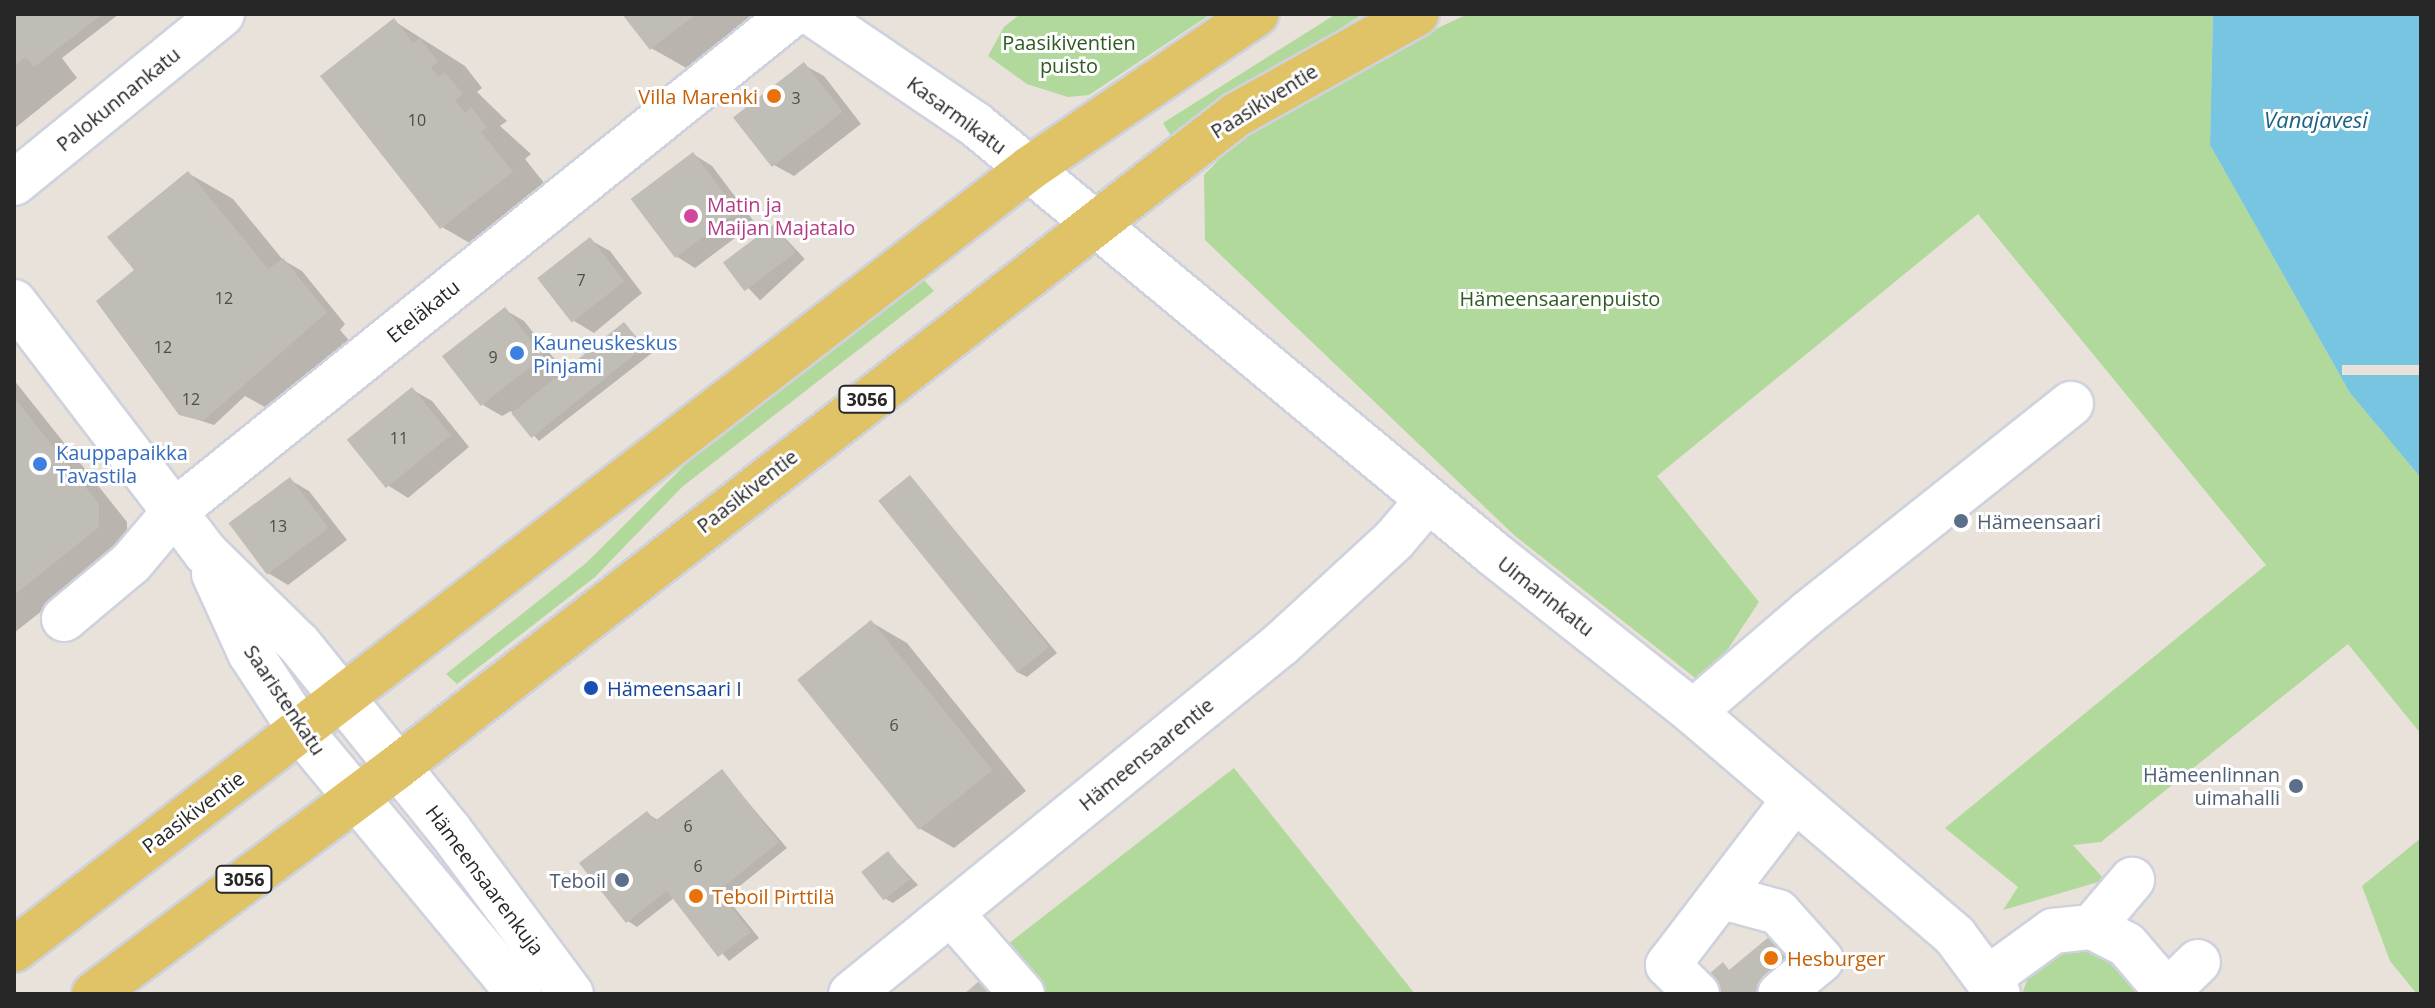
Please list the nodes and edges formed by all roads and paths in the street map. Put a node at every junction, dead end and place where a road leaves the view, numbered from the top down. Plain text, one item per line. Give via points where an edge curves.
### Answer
1 (222, 14) edge
2 (792, 14) edge
3 (813, 14) edge
4 (1257, 14) edge
5 (1417, 14) edge
6 (1030, 168) junction
7 (14, 183) edge
8 (1097, 222) junction
9 (14, 302) edge
10 (2071, 404) dead end
11 (1428, 500) junction
12 (175, 511) junction
13 (205, 552) junction
14 (64, 619) dead end
15 (341, 702) junction
16 (1693, 712) junction
17 (301, 731) junction
18 (396, 768) junction
19 (356, 796) junction
20 (1795, 799) junction
21 (2132, 880) dead end
22 (1723, 897) junction
23 (951, 913) junction
24 (2092, 927) junction
25 (14, 950) edge
26 (2198, 962) dead end
27 (1682, 979) edge
28 (1992, 986) edge
29 (2168, 993) edge
30 (94, 994) edge
31 (519, 994) edge
32 (571, 994) edge
33 (851, 994) edge
34 (1022, 994) edge
35 (1780, 994) edge

1 - 7 street, Palokunnankatu
2 - 12 street, Eteläkatu
3 - 6 street, Kasarmikatu via 975,124
4 - 6 main road, Paasikiventie
5 - 8 main road, Paasikiventie / 3056 via 1236,115
6 - 8 street, Kasarmikatu
6 - 15 main road, Paasikiventie
8 - 11 street, Uimarinkatu
8 - 18 main road, Paasikiventie / 3056
9 - 12 street, Saaristenkatu
10 - 16 street
11 - 16 street, Uimarinkatu
11 - 23 street, Hämeensaarentie via 1394,540 1281,644
12 - 13 street, Saaristenkatu
12 - 14 street, Eteläkatu via 131,563
13 - 15 street, Saaristenkatu via 299,644
13 - 17 street, Saaristenkatu via 250,653
15 - 17 main road, Paasikiventie
15 - 18 street, Saaristenkatu
16 - 20 street, Uimarinkatu
17 - 19 street, Saaristenkatu
17 - 25 main road, Paasikiventie
18 - 19 main road, Paasikiventie / 3056
18 - 32 street, Hämeensaarenkuja
19 - 30 main road, Paasikiventie / 3056
19 - 31 street
20 - 22 street
20 - 28 street, Uimarinkatu via 1955,936
21 - 24 street
22 - 27 street
22 - 35 street via 1778,912 1821,960
23 - 33 street, Hämeensaarentie
23 - 34 street
24 - 28 street, Uimarinkatu via 2053,931
24 - 29 street via 2127,945
26 - 29 street

